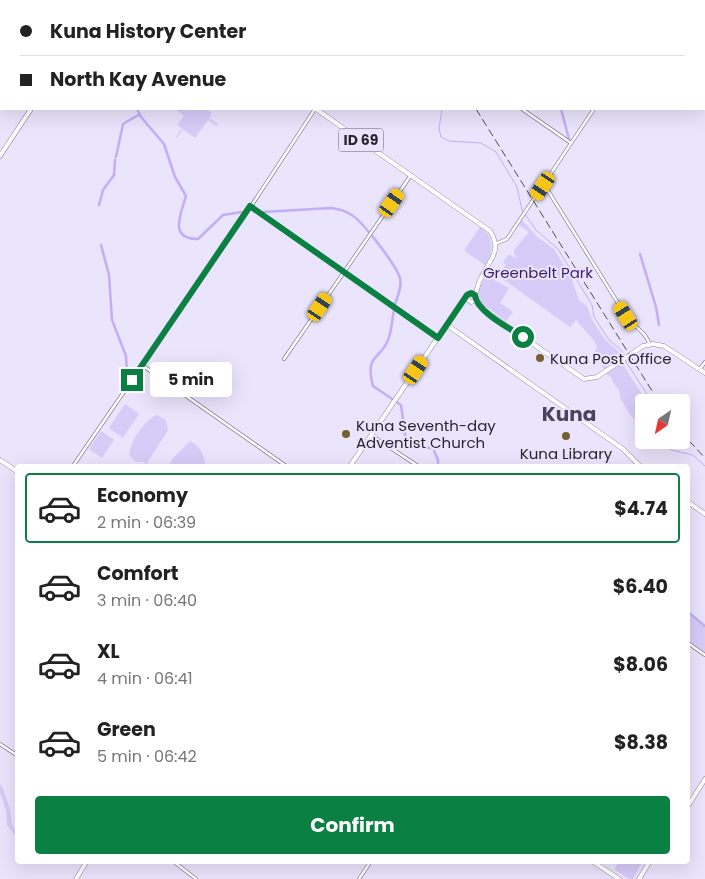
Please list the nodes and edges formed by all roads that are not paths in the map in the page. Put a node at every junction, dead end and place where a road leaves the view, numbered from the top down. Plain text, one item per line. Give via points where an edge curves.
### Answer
1 (30, 110) edge
2 (315, 110) edge
3 (317, 110) edge
4 (523, 110) edge
5 (593, 110) edge
6 (571, 143) junction
7 (0, 156) edge
8 (411, 175) junction
9 (543, 186) junction
10 (250, 206) junction
11 (495, 244) junction
12 (344, 272) junction
13 (478, 285) junction
14 (471, 299) junction
15 (447, 325) junction
16 (438, 338) junction
17 (650, 344) junction
18 (284, 359) dead end
19 (705, 362) edge
20 (142, 365) junction
21 (700, 369) junction
22 (705, 373) edge
23 (370, 435) junction
24 (0, 460) edge
25 (74, 464) edge
26 (283, 464) edge
27 (351, 464) edge
28 (415, 464) edge
29 (635, 464) edge
30 (15, 470) edge
31 (690, 503) edge
32 (705, 514) edge
33 (690, 644) edge
34 (705, 655) edge
35 (0, 744) edge
36 (15, 754) edge
37 (705, 779) edge
38 (690, 803) edge
39 (86, 864) edge
40 (177, 864) edge
41 (369, 864) edge
42 (596, 864) edge
43 (648, 864) edge
44 (76, 879) edge
45 (196, 879) edge
46 (359, 879) edge
47 (619, 879) edge
48 (638, 879) edge

1 - 7 main road
2 - 10 street
3 - 8 main road, ID 69
4 - 6 street
5 - 6 street
6 - 9 street
8 - 11 main road via 487,228
8 - 12 street
9 - 11 street via 507,239
9 - 17 street via 626,316 645,334
10 - 12 street
10 - 20 street
11 - 13 main road via 494,256
12 - 16 street
12 - 18 street
13 - 14 main road
13 - 14 main road via 468,294
14 - 15 main road via 458,309
14 - 17 main road via 584,379 598,377 642,346
15 - 16 main road
15 - 29 main road via 623,449
16 - 23 main road
17 - 21 main road via 664,346
19 - 21 street
20 - 25 street
20 - 26 street
21 - 22 main road
23 - 27 main road
23 - 28 street
24 - 30 main road
31 - 32 main road
33 - 34 street
35 - 36 street
37 - 38 main road
39 - 44 main road
40 - 45 street
41 - 46 street
42 - 47 main road
43 - 48 main road

